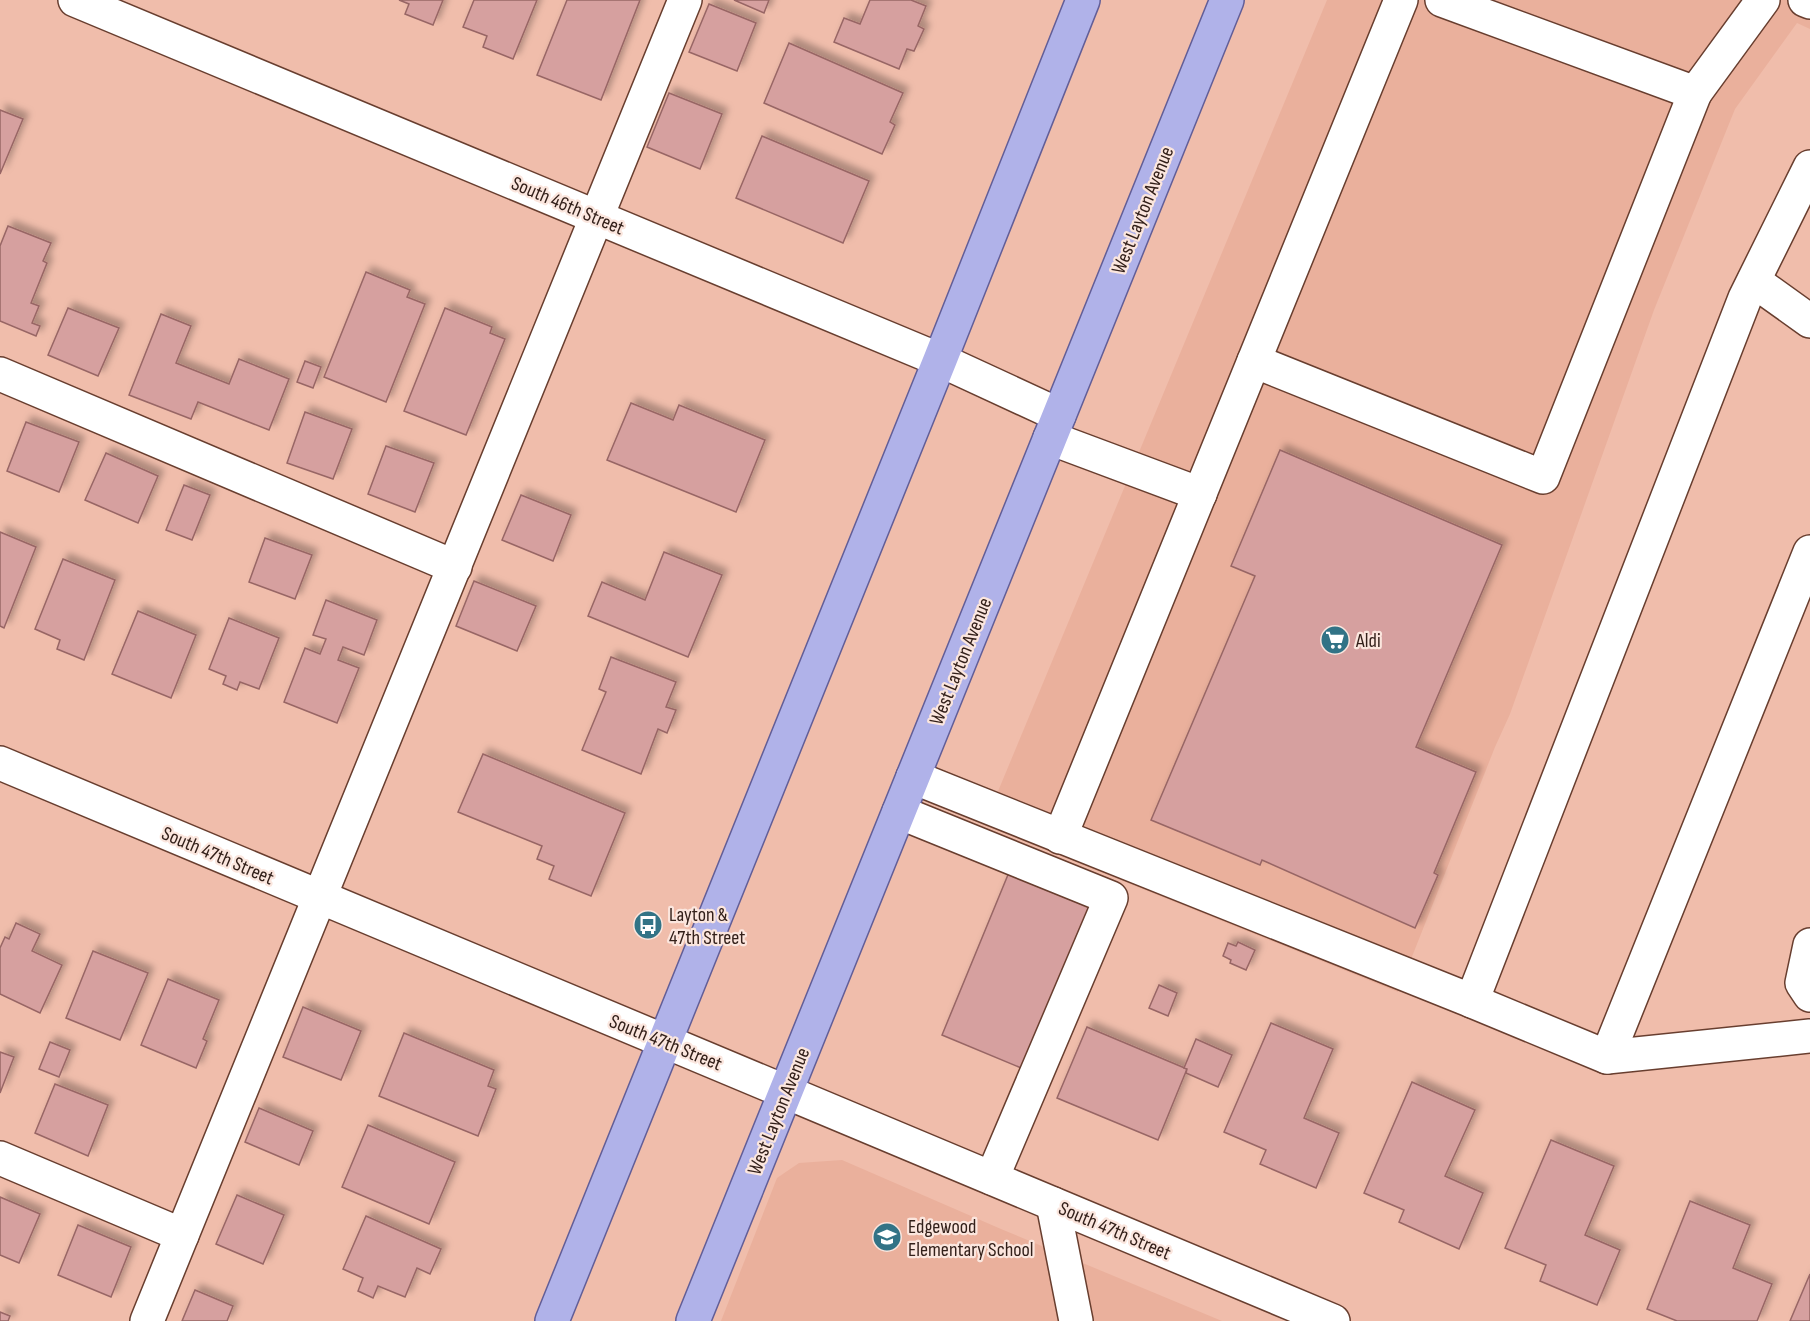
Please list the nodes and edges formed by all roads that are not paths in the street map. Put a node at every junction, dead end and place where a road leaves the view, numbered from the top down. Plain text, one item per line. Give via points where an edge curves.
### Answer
1 (75, 0) edge
2 (685, 0) edge
3 (1083, 0) edge
4 (1227, 0) edge
5 (1401, 0) edge
6 (1442, 0) edge
7 (1763, 0) edge
8 (1805, 0) edge
9 (1810, 2) edge
10 (1695, 93) junction
11 (1810, 167) edge
12 (597, 217) junction
13 (1754, 281) junction
14 (1810, 321) edge
15 (940, 360) junction
16 (1254, 361) junction
17 (0, 374) edge
18 (1054, 427) junction
19 (1200, 494) junction
20 (1810, 552) edge
21 (455, 567) junction
22 (0, 763) edge
23 (913, 777) junction
24 (899, 812) junction
25 (1060, 837) junction
26 (320, 897) junction
27 (1810, 945) edge
28 (1810, 995) edge
29 (1472, 1001) junction
30 (1810, 1036) edge
31 (665, 1042) junction
32 (1607, 1057) junction
33 (786, 1091) junction
34 (0, 1158) edge
35 (992, 1178) junction
36 (1053, 1204) junction
37 (182, 1235) junction
38 (147, 1321) edge
39 (552, 1321) edge
40 (693, 1321) edge
41 (1076, 1321) edge
42 (1333, 1321) edge

1 - 12 street, South 46th Street
2 - 12 street
3 - 15 main road
4 - 18 main road, West Layton Avenue
5 - 16 street
6 - 10 street
7 - 10 street
8 - 9 street
10 - 16 street via 1544,477
11 - 13 street
12 - 15 street, South 46th Street
12 - 21 street
13 - 14 street
13 - 29 street
15 - 18 street, South 46th Street
15 - 31 main road
16 - 19 street
17 - 21 street
18 - 19 street, South 46th Street
18 - 23 main road, West Layton Avenue
19 - 25 street
20 - 32 street
21 - 26 street
22 - 26 street, South 47th Street
23 - 24 main road, West Layton Avenue
23 - 25 street
24 - 33 main road, West Layton Avenue
24 - 35 street via 1111,898
25 - 29 street
26 - 31 street, South 47th Street
26 - 37 street
27 - 28 street via 1803,983
29 - 32 street
30 - 32 street
31 - 33 street, South 47th Street
31 - 39 main road
33 - 35 street, South 47th Street
33 - 40 main road, West Layton Avenue
34 - 37 street
35 - 36 street, South 47th Street
36 - 41 street
36 - 42 street, South 47th Street
37 - 38 street

